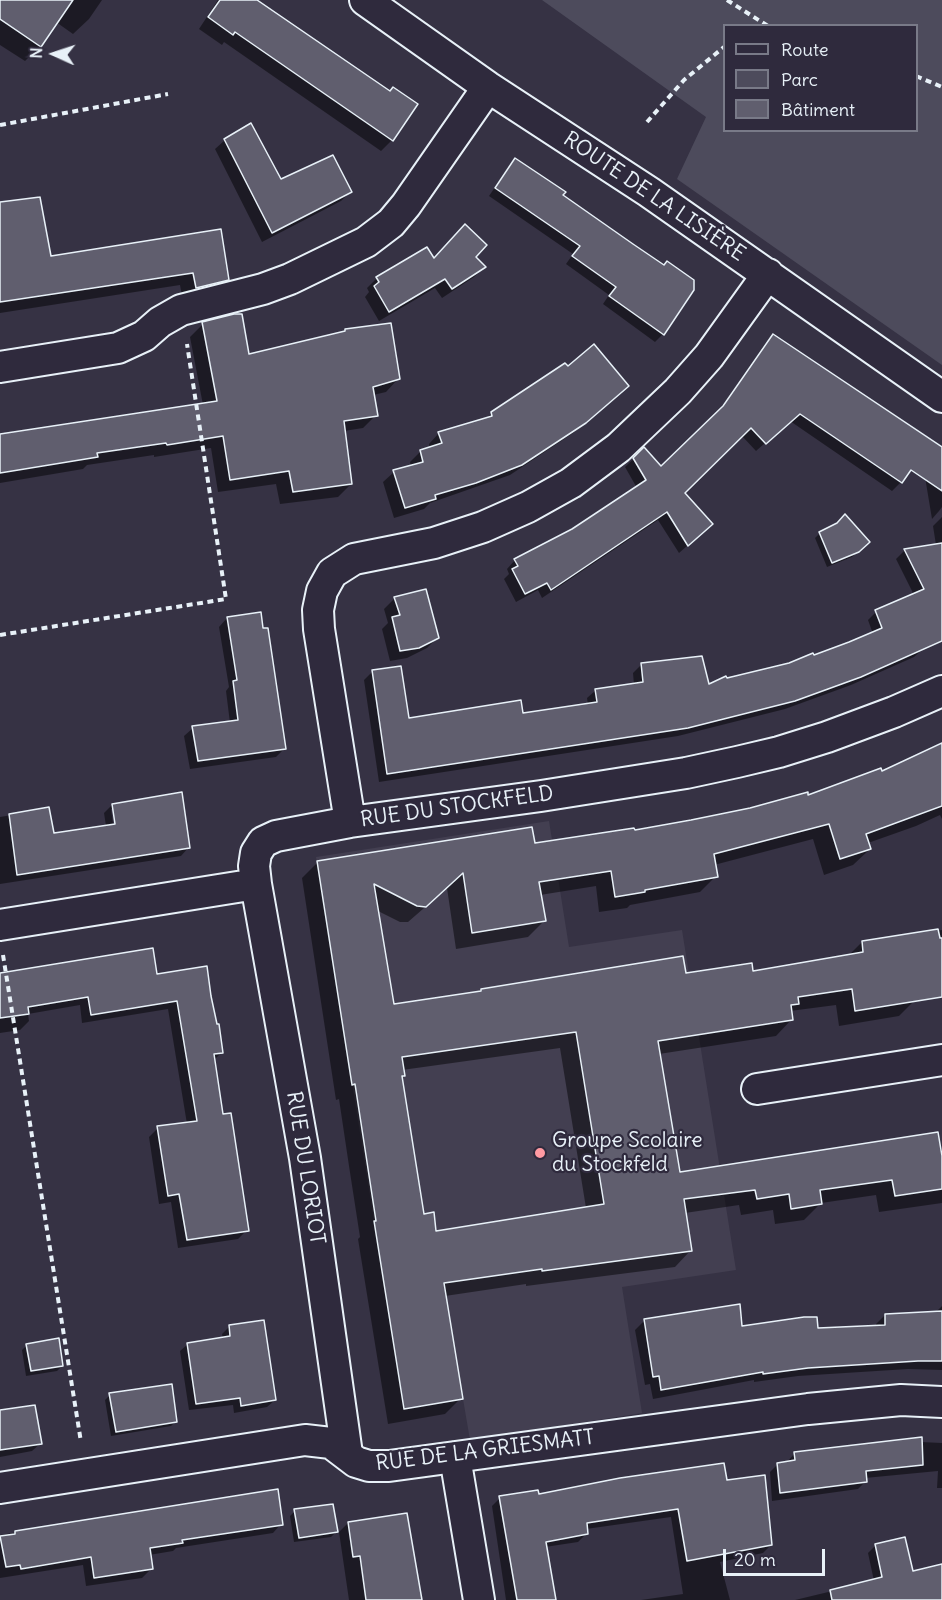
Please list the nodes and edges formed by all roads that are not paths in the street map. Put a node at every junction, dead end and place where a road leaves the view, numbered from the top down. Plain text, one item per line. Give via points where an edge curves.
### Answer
1 (365, 0) edge
2 (488, 87) junction
3 (768, 274) junction
4 (0, 367) edge
5 (942, 397) edge
6 (942, 691) edge
7 (350, 822) junction
8 (256, 884) junction
9 (1, 935) edge
10 (942, 1060) edge
11 (757, 1089) dead end
12 (942, 1402) edge
13 (347, 1454) junction
14 (455, 1457) junction
15 (0, 1488) edge
16 (479, 1600) edge

1 - 2 street, ROUTE DE LA LISIÈRE
2 - 3 street, ROUTE DE LA LISIÈRE
2 - 4 street via 406,205 391,223 366,242 272,286 181,310 144,336 118,348
3 - 5 street, ROUTE DE LA LISIÈRE
3 - 7 street via 709,356 678,391 618,448 571,483 483,527 434,543 354,559 332,573 322,591 319,629
6 - 7 street, RUE DU STOCKFELD via 826,737 737,762 541,796
7 - 8 street, RUE DU STOCKFELD via 263,842 256,853
8 - 9 street
8 - 13 street, RUE DU LORIOT via 305,1158
10 - 11 street
12 - 14 street, RUE DE LA GRIESMATT via 901,1400 808,1409
13 - 14 street, RUE DE LA GRIESMATT via 369,1466
13 - 15 street, RUE DE LA GRIESMATT via 331,1443 305,1440
14 - 16 street

